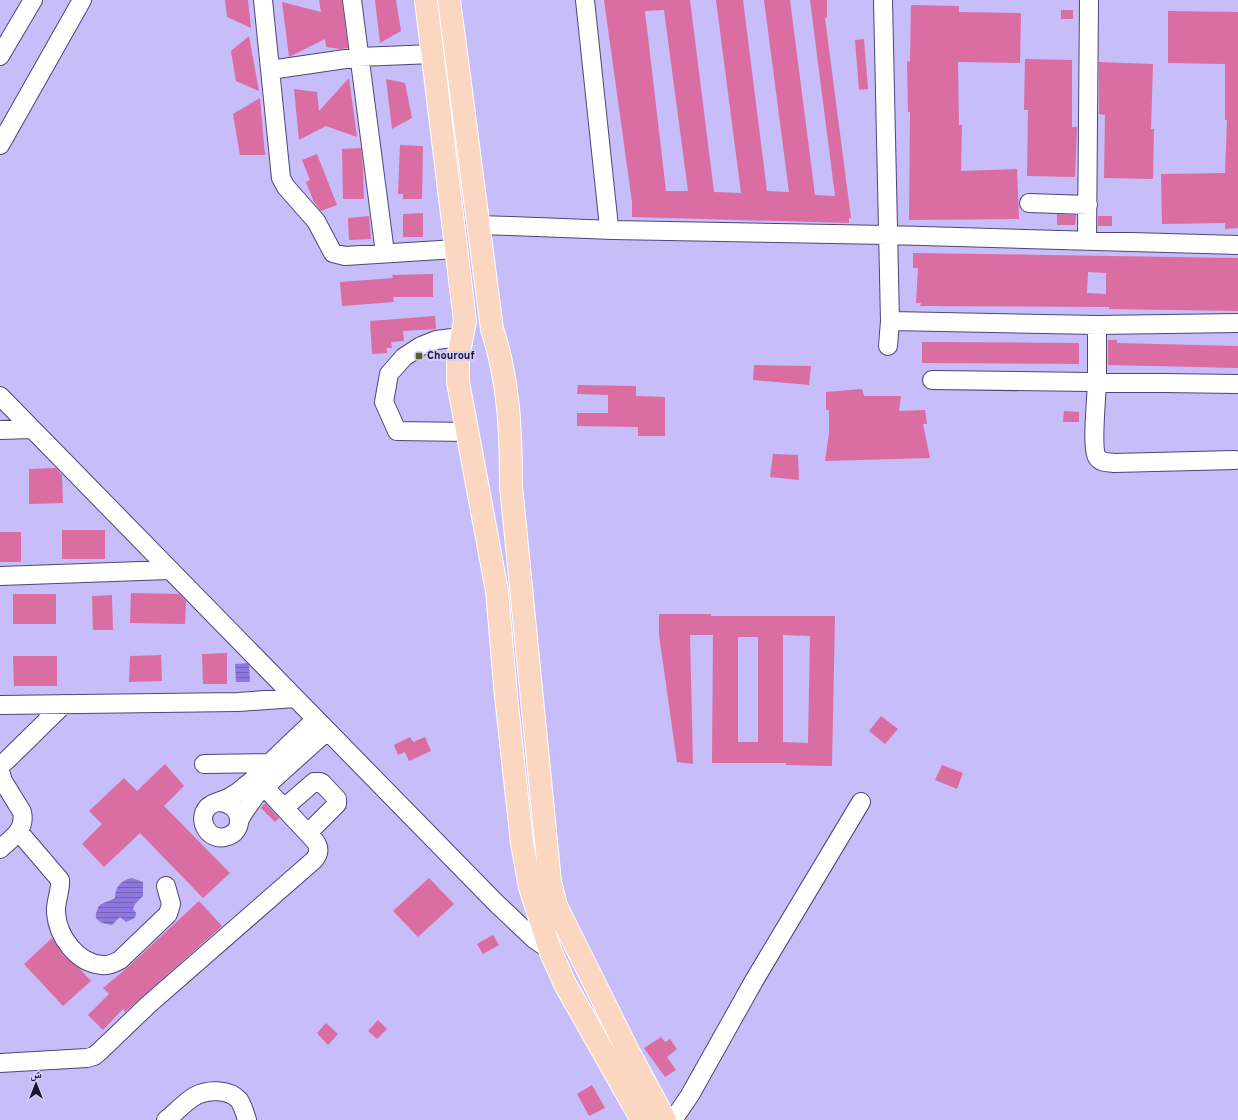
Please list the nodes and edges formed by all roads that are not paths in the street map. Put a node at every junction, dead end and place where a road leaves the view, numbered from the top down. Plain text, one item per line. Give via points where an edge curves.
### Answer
1 (32, 0) edge
2 (82, 0) edge
3 (263, 0) edge
4 (352, 0) edge
5 (426, 0) edge
6 (449, 0) edge
7 (585, 0) edge
8 (883, 0) edge
9 (1089, 0) edge
10 (433, 54) junction
11 (0, 56) edge
12 (359, 57) junction
13 (270, 70) junction
14 (0, 145) edge
15 (1029, 203) dead end
16 (1088, 205) junction
17 (478, 225) junction
18 (613, 230) junction
19 (888, 235) junction
20 (1087, 240) junction
21 (1238, 245) edge
22 (456, 249) junction
23 (385, 253) junction
24 (890, 321) junction
25 (1238, 324) edge
26 (1097, 325) junction
27 (460, 344) junction
28 (888, 346) dead end
29 (498, 347) junction
30 (932, 380) dead end
31 (1097, 382) junction
32 (1238, 384) edge
33 (0, 396) edge
34 (31, 429) junction
35 (0, 430) edge
36 (468, 432) junction
37 (1235, 460) dead end
38 (511, 473) junction
39 (477, 480) junction
40 (169, 570) junction
41 (0, 576) edge
42 (295, 698) junction
43 (64, 704) junction
44 (0, 705) edge
45 (321, 725) junction
46 (270, 763) junction
47 (204, 764) dead end
48 (0, 766) edge
49 (0, 771) edge
50 (260, 782) junction
51 (219, 802) junction
52 (861, 802) dead end
53 (284, 808) junction
54 (239, 821) junction
55 (19, 832) junction
56 (308, 833) junction
57 (0, 849) edge
58 (166, 886) dead end
59 (550, 950) junction
60 (0, 1063) edge
61 (166, 1120) edge
62 (248, 1120) edge
63 (642, 1120) edge
64 (665, 1120) edge
65 (673, 1120) edge

1 - 11 street
2 - 14 street
3 - 13 street
4 - 12 street
5 - 10 main road
6 - 17 main road
7 - 18 street via 609,227
8 - 19 street
9 - 16 street
10 - 12 street
10 - 22 main road
12 - 13 street
12 - 23 street
13 - 23 street via 281,178 286,187 316,221 333,253 345,256
15 - 16 street
16 - 20 street
17 - 18 street
17 - 29 main road via 492,329
18 - 19 street
19 - 20 street
19 - 24 street
20 - 21 street
22 - 23 street
22 - 27 main road via 465,321
24 - 26 street
24 - 28 street
25 - 26 street
26 - 31 street
27 - 29 main road via 482,339
27 - 36 main road via 458,382
27 - 36 street via 436,340 404,357 389,374 384,402 397,431
29 - 38 main road via 506,388
30 - 31 street
31 - 32 street
31 - 37 street via 1095,449 1098,458 1103,462
33 - 34 street
34 - 35 street
34 - 40 street
36 - 39 main road
38 - 39 main road via 502,480
38 - 64 main road via 550,882 556,906
39 - 59 main road via 497,591 522,843 530,887
40 - 41 street
40 - 42 street
42 - 43 street via 238,702
42 - 45 street
43 - 44 street
43 - 48 street
45 - 46 street
45 - 50 street
45 - 59 street via 513,921
46 - 47 street
46 - 50 street
49 - 55 street via 3,781 22,812 23,823
50 - 51 street
50 - 53 street
50 - 54 street
51 - 54 street via 226,802 236,809
51 - 54 street via 205,811 203,822 209,833 219,838 225,837 235,831
52 - 65 street
53 - 56 street
53 - 56 street via 312,783 322,783 337,799 338,804
55 - 57 street
55 - 58 street via 60,880 56,910 63,936 76,952 95,964 110,965 120,960 168,914 171,904
56 - 60 street via 318,846 318,856 148,1005 97,1054 87,1058
59 - 63 main road via 565,984
61 - 62 street via 196,1096 213,1091 231,1094 244,1108

